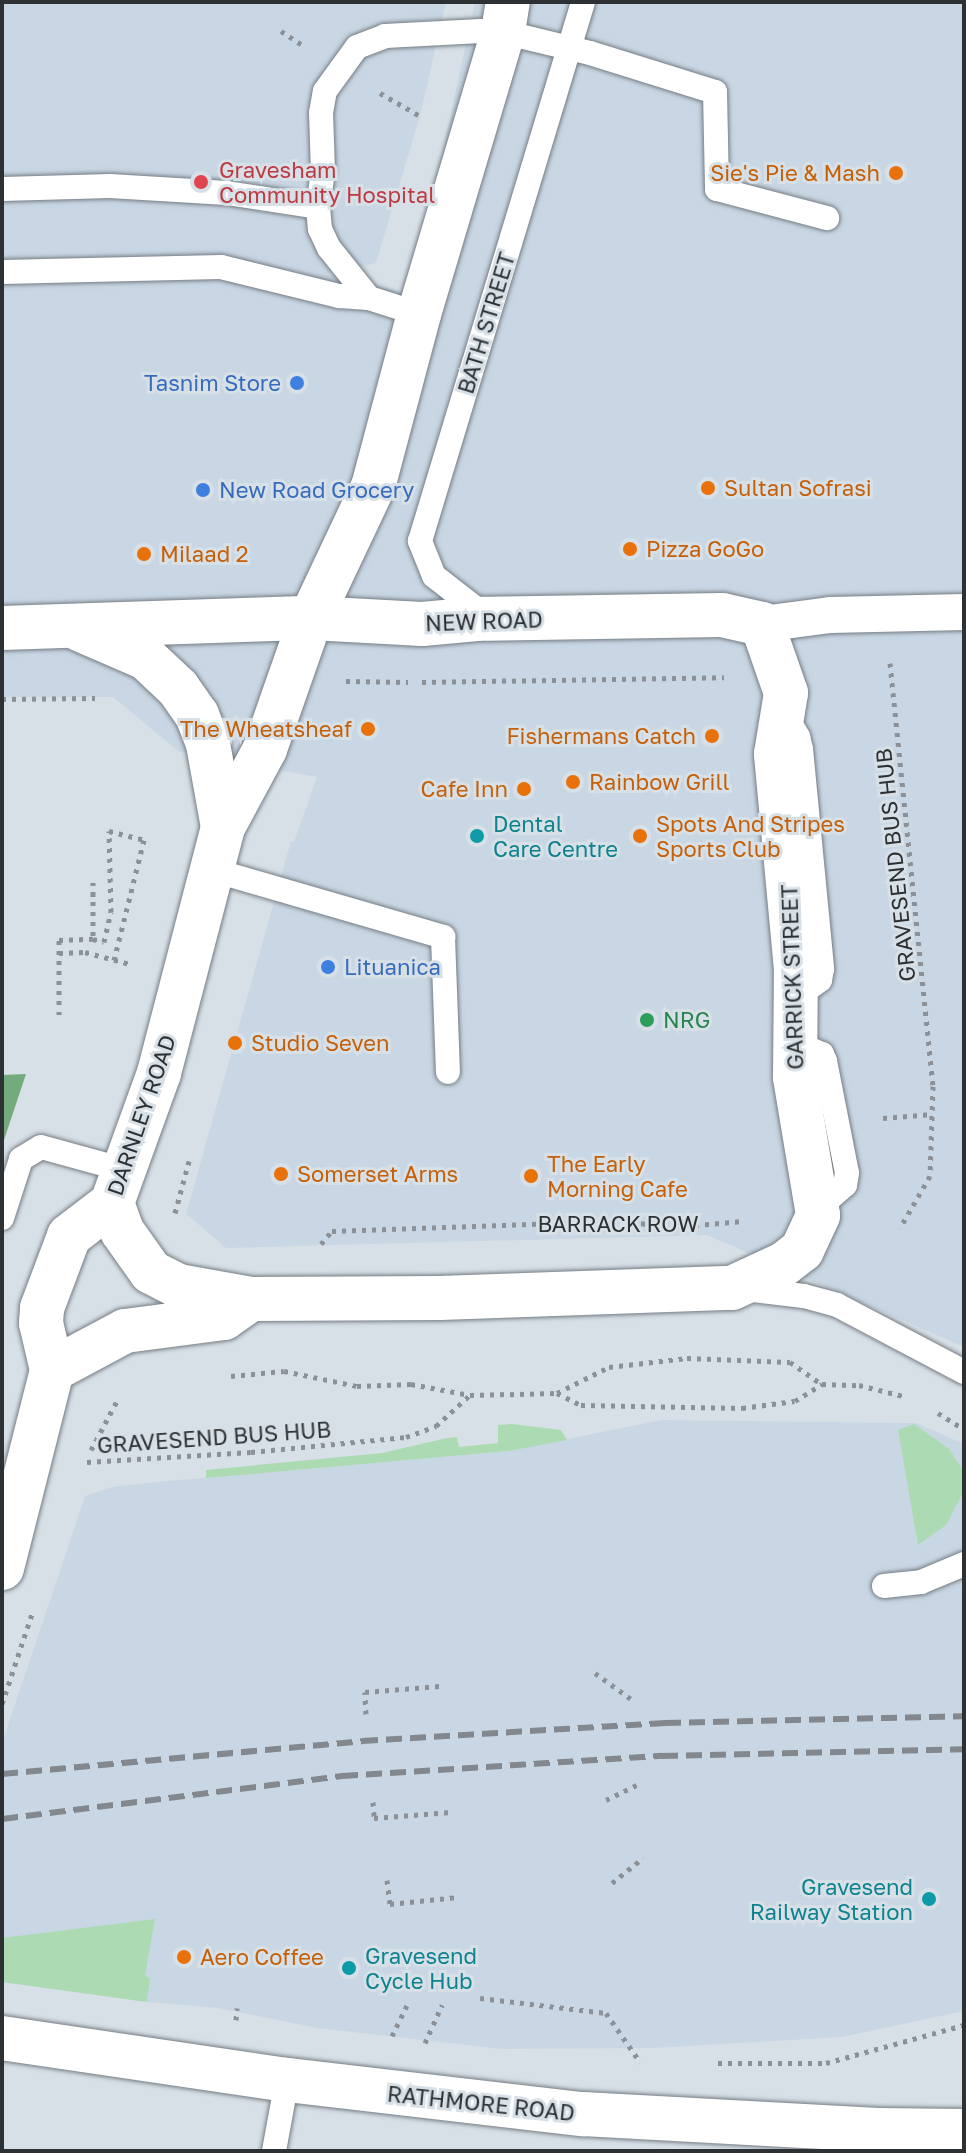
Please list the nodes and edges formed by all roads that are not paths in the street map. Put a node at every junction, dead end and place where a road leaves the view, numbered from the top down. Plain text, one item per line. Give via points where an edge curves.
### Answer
1 (583, 2) edge
2 (506, 17) edge
3 (570, 48) junction
4 (2, 189) edge
5 (318, 207) junction
6 (827, 218) dead end
7 (2, 272) edge
8 (369, 298) junction
9 (419, 314) junction
10 (964, 612) edge
11 (311, 618) junction
12 (489, 619) junction
13 (67, 624) junction
14 (762, 624) junction
15 (2, 628) edge
16 (223, 827) junction
17 (213, 870) junction
18 (448, 1072) dead end
19 (118, 1187) junction
20 (2, 1218) edge
21 (732, 1288) junction
22 (251, 1299) junction
23 (52, 1370) junction
24 (964, 1372) edge
25 (3, 1558) edge
26 (964, 1564) edge
27 (884, 1586) dead end
28 (2, 2038) edge
29 (287, 2080) junction
30 (964, 2131) edge
31 (274, 2151) edge

1 - 3 lane, BATH STREET
2 - 3 lane
2 - 5 lane via 385,36 357,47 325,91
2 - 9 main road
3 - 6 lane via 715,92 717,189
3 - 12 lane, BATH STREET via 420,541 434,576
4 - 5 lane via 125,187 227,193
5 - 8 lane via 329,248
7 - 8 lane via 221,267 339,296
8 - 9 lane
9 - 11 main road via 373,487
10 - 14 street, NEW ROAD via 830,615
11 - 12 main road, NEW ROAD via 422,624
11 - 13 main road, NEW ROAD
11 - 16 main road via 265,749
12 - 14 main road, NEW ROAD via 722,615
13 - 15 main road, NEW ROAD
13 - 16 main road via 146,658 178,688 208,744
14 - 21 main road, GARRICK STREET via 783,694 776,754 797,997 795,1077 819,1208 802,1250
16 - 17 main road, DARNLEY ROAD
17 - 18 lane via 443,937
17 - 19 main road, DARNLEY ROAD via 159,1073
19 - 20 lane via 41,1147 21,1159
19 - 22 main road via 122,1231 151,1272 178,1286
19 - 23 main road, DARNLEY ROAD via 69,1236 51,1282 41,1323
21 - 22 main road
21 - 24 lane via 837,1305
22 - 23 main road via 224,1318 125,1331
23 - 25 main road, DARNLEY ROAD
26 - 27 lane via 921,1582
28 - 29 main road, RATHMORE ROAD
29 - 30 main road, RATHMORE ROAD via 583,2114
29 - 31 lane

